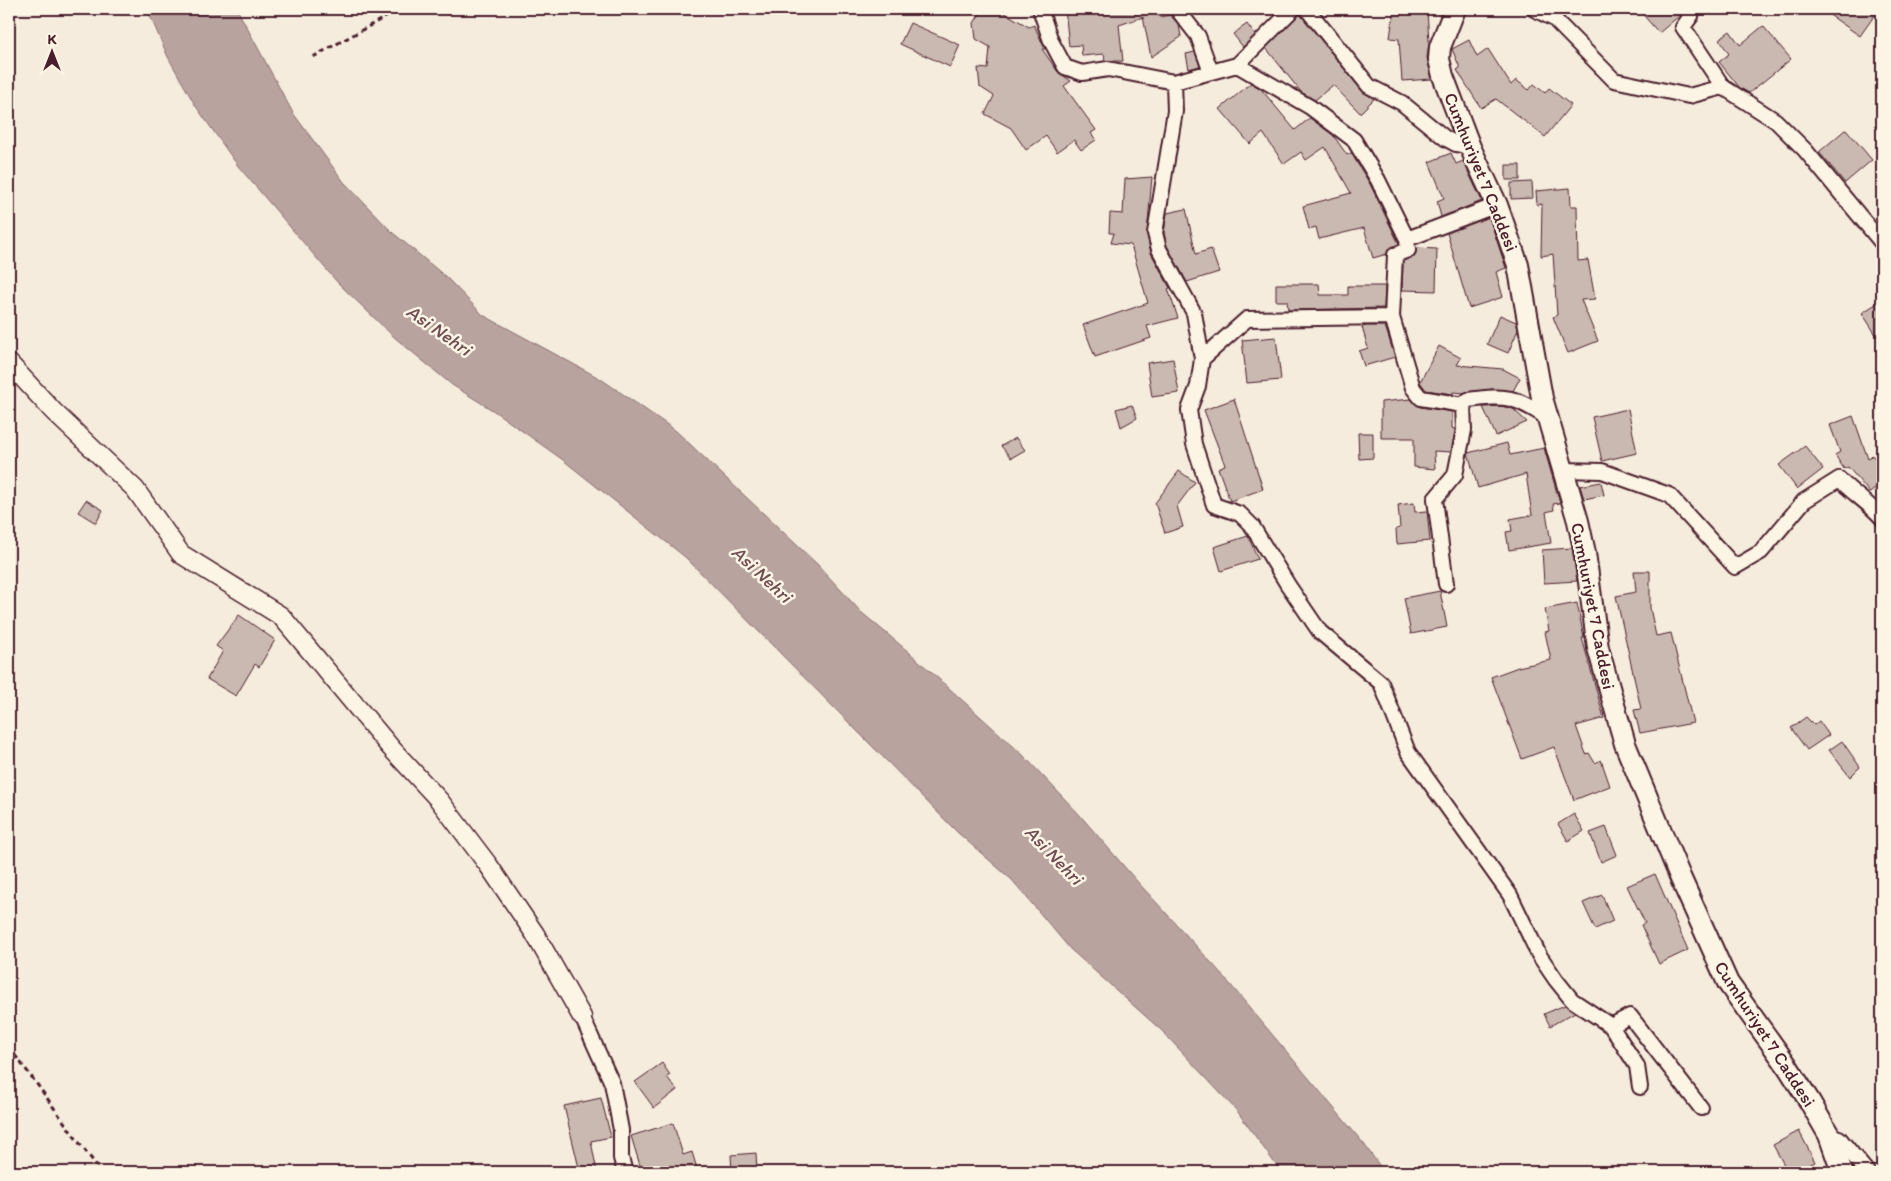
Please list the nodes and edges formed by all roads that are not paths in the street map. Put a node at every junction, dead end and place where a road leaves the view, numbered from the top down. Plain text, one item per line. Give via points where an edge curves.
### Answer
1 (1040, 9) edge
2 (1177, 9) edge
3 (1293, 9) edge
4 (1307, 9) edge
5 (1455, 9) edge
6 (1534, 9) edge
7 (1686, 9) edge
8 (1237, 65) junction
9 (1211, 72) junction
10 (1174, 82) junction
11 (1723, 87) junction
12 (1470, 147) junction
13 (1497, 205) junction
14 (1407, 239) junction
15 (1882, 244) edge
16 (1392, 317) junction
17 (1202, 359) junction
18 (9, 363) edge
19 (1463, 405) junction
20 (1548, 418) junction
21 (1564, 470) junction
22 (1882, 518) edge
23 (1446, 584) dead end
24 (582, 1017) joint
25 (1611, 1026) junction
26 (1640, 1086) dead end
27 (1701, 1108) dead end
28 (1829, 1135) junction
29 (625, 1172) edge
30 (1842, 1172) edge
31 (1867, 1172) edge

1 - 10 street via 1051,41 1065,67 1082,73 1108,69
2 - 9 street via 1198,36
3 - 8 street
4 - 12 street via 1369,86 1402,103 1445,138
5 - 12 main road, Cumhuriyet 7 Caddesi via 1440,47 1439,59
6 - 11 street via 1554,19 1614,80 1689,96
7 - 11 street via 1691,16 1683,26
8 - 9 street
8 - 14 street via 1310,107 1354,140
9 - 10 street
10 - 17 street via 1175,111 1155,233 1159,249 1194,313
11 - 15 street via 1782,126
12 - 13 main road, Cumhuriyet 7 Caddesi
13 - 14 street
13 - 20 main road, Cumhuriyet 7 Caddesi via 1518,265 1536,372
14 - 16 street via 1408,250 1395,255
16 - 17 street via 1247,319
16 - 19 street via 1412,388 1421,398
17 - 25 street via 1198,386 1189,410 1194,444 1214,505 1240,514 1252,526 1320,632 1381,683 1408,752 1510,895 1539,955 1572,1000
18 - 24 street via 54,412 135,489 181,554 281,616 391,748 439,800 489,866 535,934
19 - 20 street via 1468,400 1504,396 1522,402
19 - 23 street via 1464,430 1455,475 1435,498
20 - 21 main road, Cumhuriyet 7 Caddesi
21 - 22 street via 1602,471 1669,495 1735,567 1760,552 1804,501 1839,478
21 - 28 main road, Cumhuriyet 7 Caddesi via 1585,553 1598,648 1625,744 1728,983 1786,1064
24 - 29 street via 612,1083
25 - 26 street via 1637,1066
25 - 27 street via 1630,1016
28 - 30 main road, Cumhuriyet 7 Caddesi
28 - 31 street via 1839,1138

